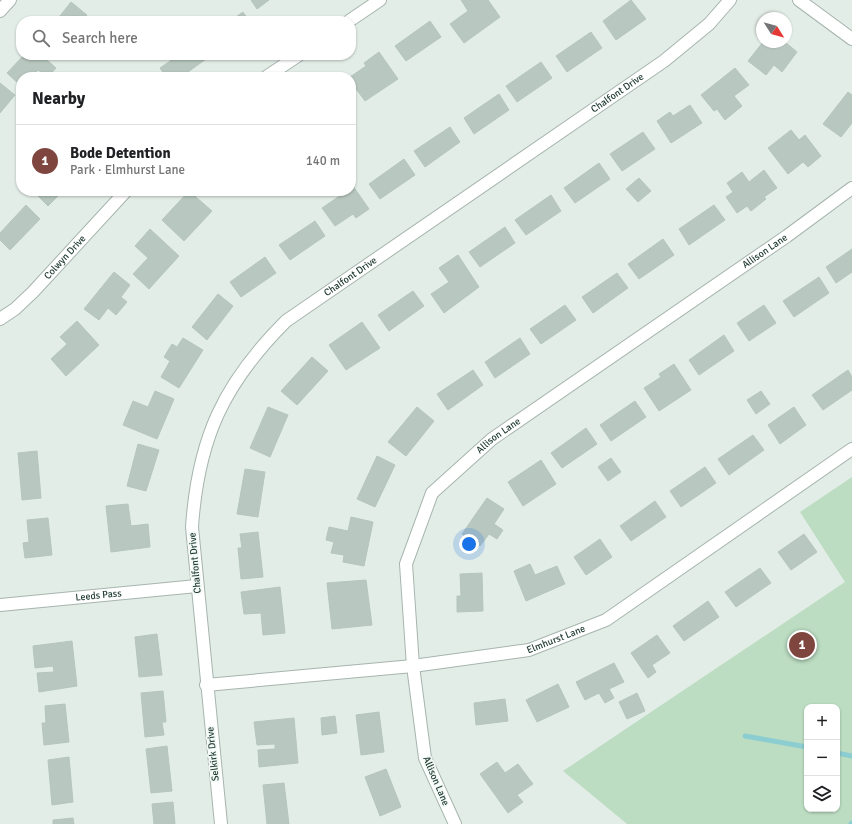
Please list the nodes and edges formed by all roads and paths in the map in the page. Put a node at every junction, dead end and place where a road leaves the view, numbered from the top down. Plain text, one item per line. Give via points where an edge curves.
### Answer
1 (10, 0) edge
2 (380, 0) edge
3 (730, 0) edge
4 (799, 0) edge
5 (0, 11) edge
6 (356, 16) edge
7 (852, 39) edge
8 (292, 60) edge
9 (274, 72) edge
10 (852, 188) edge
11 (121, 196) edge
12 (0, 319) edge
13 (852, 449) edge
14 (196, 586) junction
15 (0, 605) edge
16 (413, 666) junction
17 (206, 685) junction
18 (221, 824) edge
19 (455, 824) edge

1 - 5 street
2 - 6 street
3 - 14 street, Chalfont Drive via 709,24 664,61 306,306 266,341 230,390 203,452 194,492 192,527
4 - 7 street
8 - 9 street
10 - 16 street, Allison Lane via 492,439 432,493 406,564
11 - 12 street, Colwyn Drive via 33,292
13 - 16 street, Elmhurst Lane via 606,620 529,650
14 - 15 street, Leeds Pass
14 - 17 street, Chalfont Drive
16 - 17 street, Elmhurst Lane
16 - 19 street, Allison Lane via 425,758
17 - 18 street, Selkirk Drive

